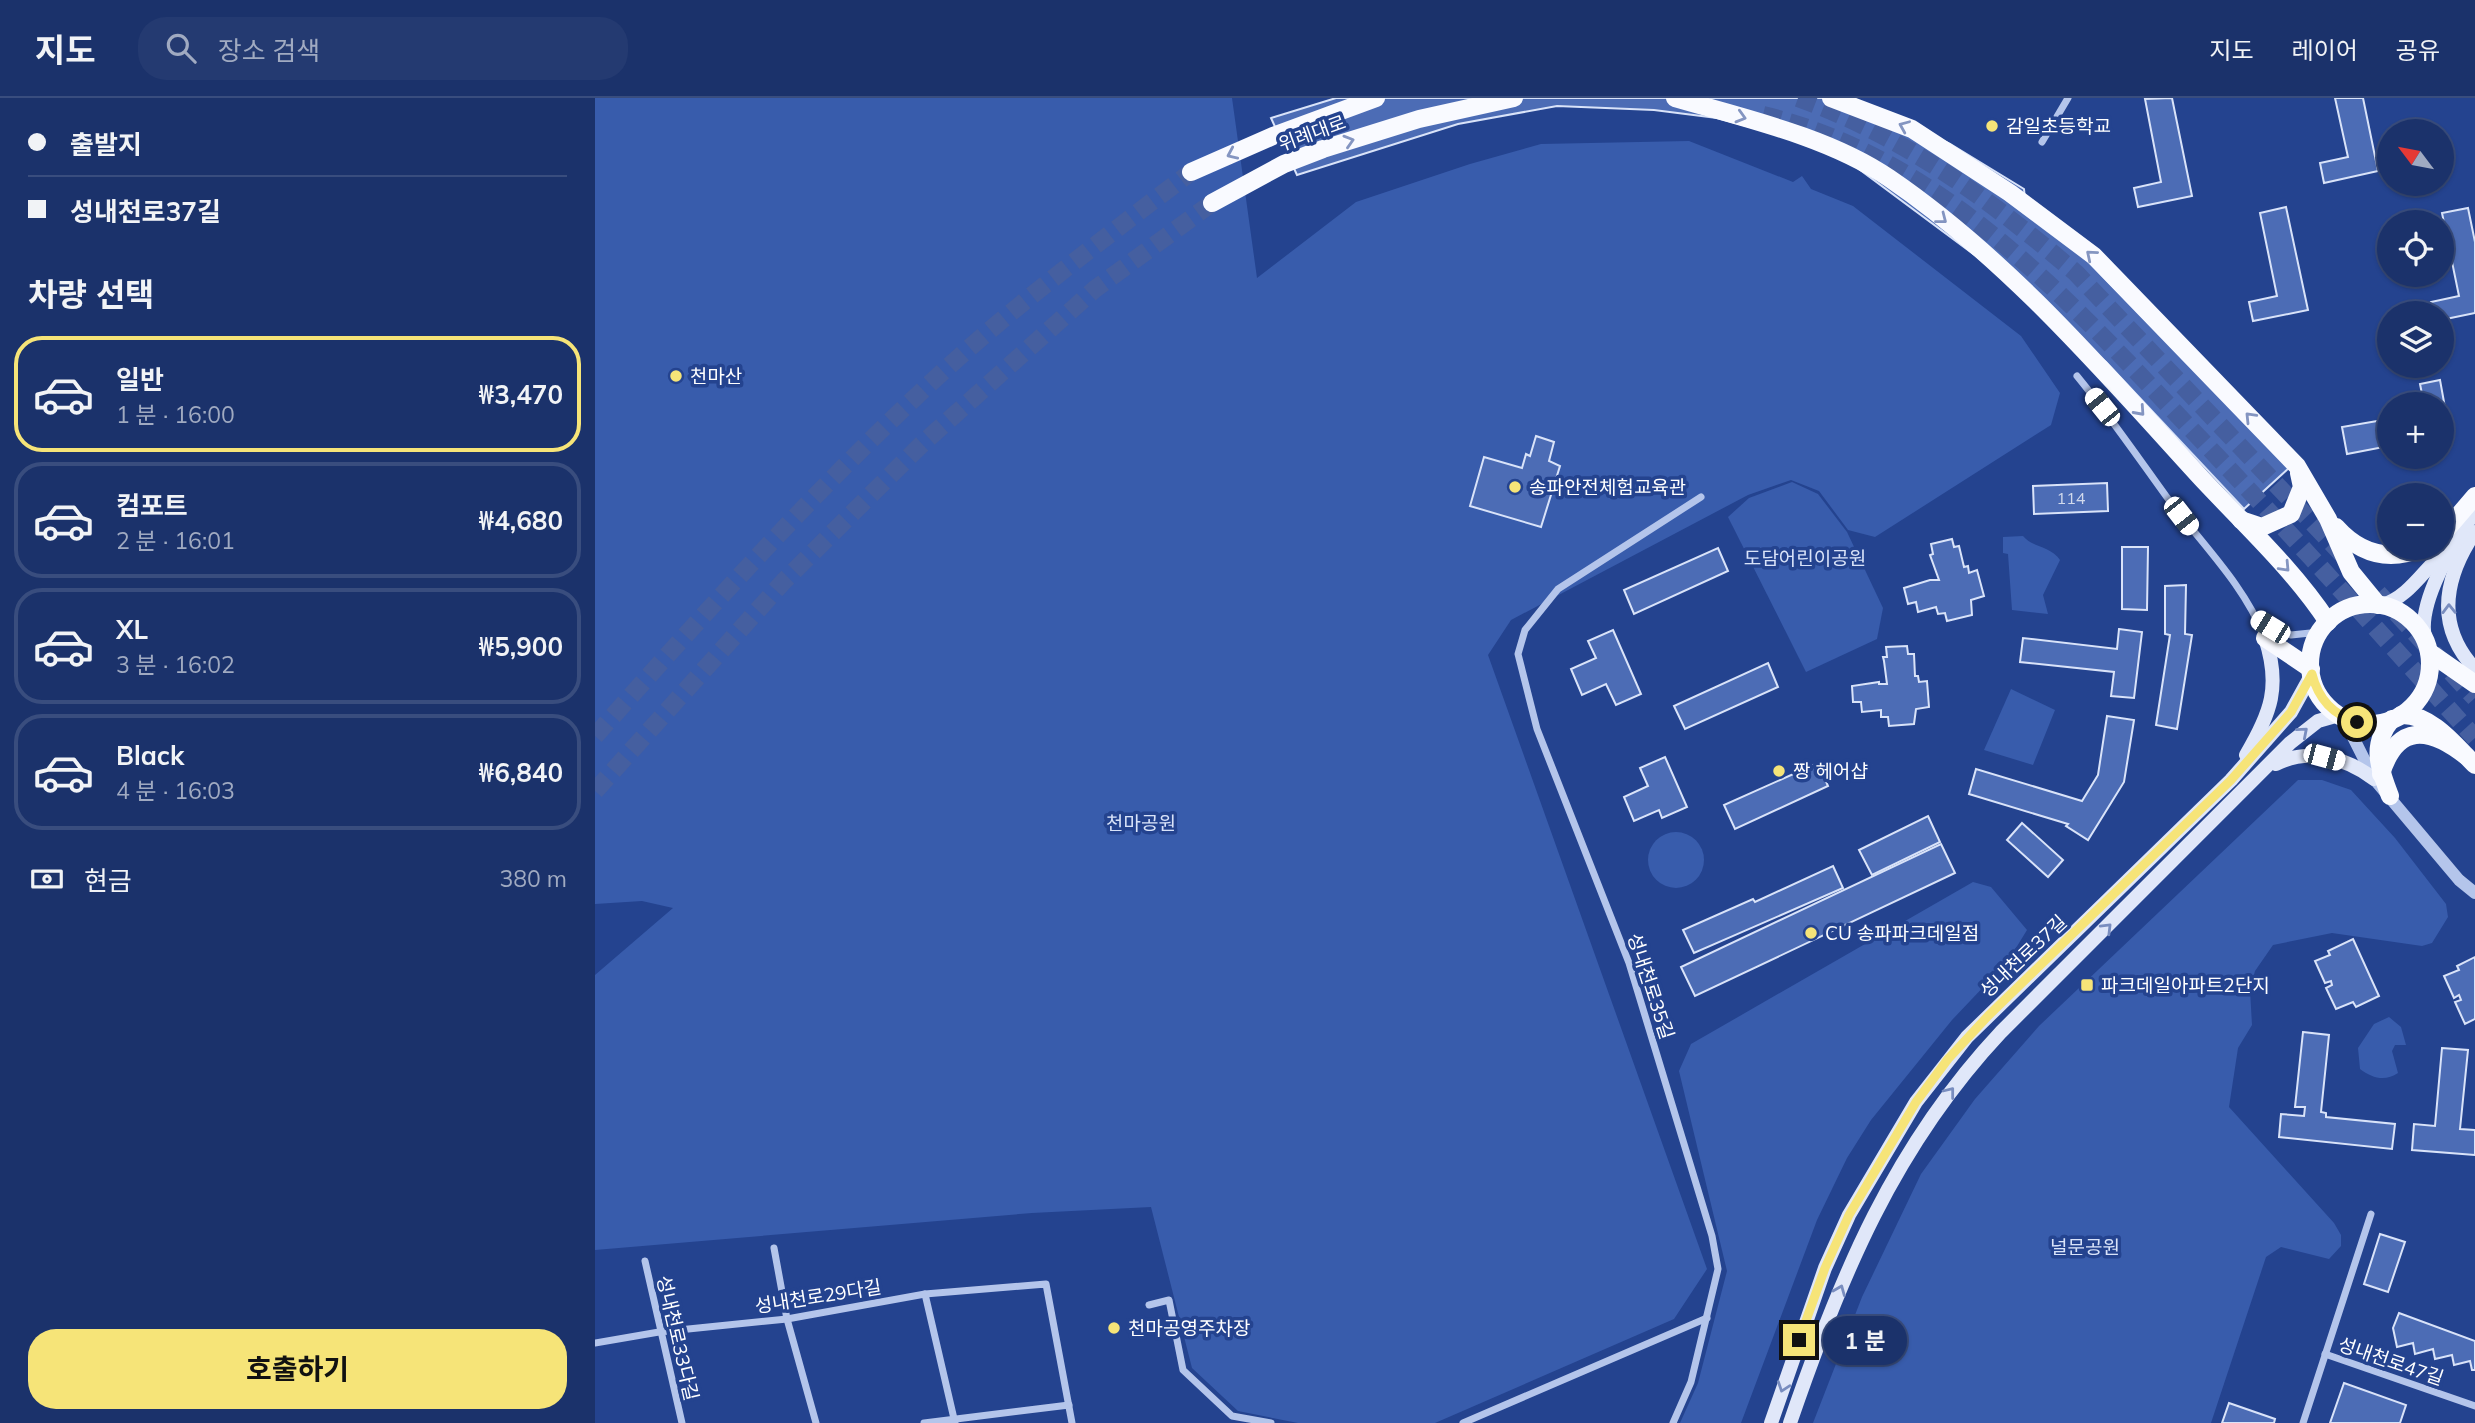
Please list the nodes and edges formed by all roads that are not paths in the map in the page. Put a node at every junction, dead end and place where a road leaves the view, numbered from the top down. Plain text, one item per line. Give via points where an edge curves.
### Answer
1 (1376, 98) edge
2 (1514, 98) edge
3 (1675, 98) edge
4 (1831, 98) edge
5 (2068, 98) edge
6 (2042, 142) dead end
7 (1191, 172) tunnel mouth
8 (1212, 203) tunnel mouth
9 (2077, 376) dead end
10 (2297, 466) junction
11 (2475, 496) edge
12 (1701, 497) dead end
13 (2475, 511) edge
14 (2238, 518) junction
15 (2328, 519) junction
16 (2454, 529) edge
17 (2475, 532) edge
18 (2454, 533) edge
19 (2377, 552) edge
20 (2434, 560) edge
21 (2440, 560) edge
22 (2380, 605) junction
23 (2257, 619) junction
24 (2324, 627) junction
25 (2265, 638) junction
26 (2427, 647) junction
27 (2475, 669) edge
28 (2311, 671) junction
29 (2475, 684) edge
30 (2341, 716) junction
31 (2397, 717) junction
32 (2470, 760) edge
33 (2265, 769) junction
34 (2377, 776) junction
35 (2231, 780) junction
36 (2390, 796) joint
37 (2475, 893) edge
38 (2077, 932) junction
39 (2089, 946) junction
40 (2371, 1214) dead end
41 (774, 1248) dead end
42 (645, 1261) dead end
43 (925, 1294) junction
44 (1149, 1305) dead end
45 (1707, 1318) junction
46 (787, 1319) junction
47 (659, 1332) junction
48 (595, 1343) edge
49 (2325, 1354) junction
50 (1069, 1405) junction
51 (2475, 1406) edge
52 (955, 1420) edge
53 (682, 1423) edge
54 (816, 1423) edge
55 (924, 1423) edge
56 (1072, 1423) edge
57 (1271, 1423) edge
58 (1463, 1423) edge
59 (1673, 1423) edge
60 (1771, 1423) edge
61 (1790, 1423) edge
62 (2303, 1423) edge

1 -> 7 main road, 위례대로
8 -> 2 main road, 위례대로 via 1284,164 1323,149 1419,118
3 -> 14 main road via 1825,146 1887,177 1964,236 2027,294
10 -> 4 main road via 2094,256 2010,192 1912,129
5 - 6 street
9 - 23 street
10 - 14 main road via 2302,487 2291,514 2262,527
10 - 15 main road
11 - 16 main road
12 - 45 street, 성내천로35길 via 1558,589 1525,630 1518,654 1537,729 1629,963 1712,1236 1718,1269
13 - 18 main road
14 -> 24 main road via 2287,569
15 - 19 main road via 2350,543
15 - 22 main road via 2351,572
27 -> 17 main road via 2453,642 2448,599 2463,549
20 - 22 main road via 2396,600
21 - 26 main road via 2423,616
22 - 24 main road via 2347,609
22 - 26 main road via 2409,618
23 - 24 street via 2291,635
23 - 25 street
24 - 28 main road via 2313,649
25 - 28 main road
25 - 35 main road via 2274,691 2265,719
26 - 29 main road
26 - 31 main road via 2430,671 2424,690
28 - 30 main road via 2321,697
28 - 35 main road, 성내천로37길 via 2291,712
30 - 31 main road via 2371,723
33 -> 30 main road, 성내천로37길 via 2310,726
30 - 34 street
31 - 32 main road via 2412,715 2435,727
31 - 34 main road via 2383,730 2377,747
32 - 34 main road via 2442,739 2424,733 2413,735 2388,754
33 - 34 main road via 2289,757 2324,757
39 -> 33 main road, 성내천로37길
34 - 36 main road
35 - 38 main road, 성내천로37길
36 - 37 street
38 - 39 main road
38 -> 60 main road, 성내천로37길 via 1967,1037 1916,1102 1849,1215 1825,1268
61 -> 39 main road, 성내천로37길 via 1841,1286 1892,1177 1930,1118 1982,1053
40 - 49 street
41 - 46 street
42 - 47 street, 성내천로33다길
43 - 46 street, 성내천로29다길
43 - 50 street, 성내천로29다길 via 1046,1284
43 - 52 street
44 - 57 street via 1169,1300 1183,1370 1232,1416
45 - 58 street
45 - 59 street, 성내천로35길 via 1691,1382
46 - 47 street, 성내천로29다길
46 - 54 street
47 - 48 street, 성내천로29다길
47 - 53 street, 성내천로33다길
49 - 51 street, 성내천로47길
49 - 62 street, 성내천로47길
50 - 52 street
50 - 56 street
52 - 55 street

